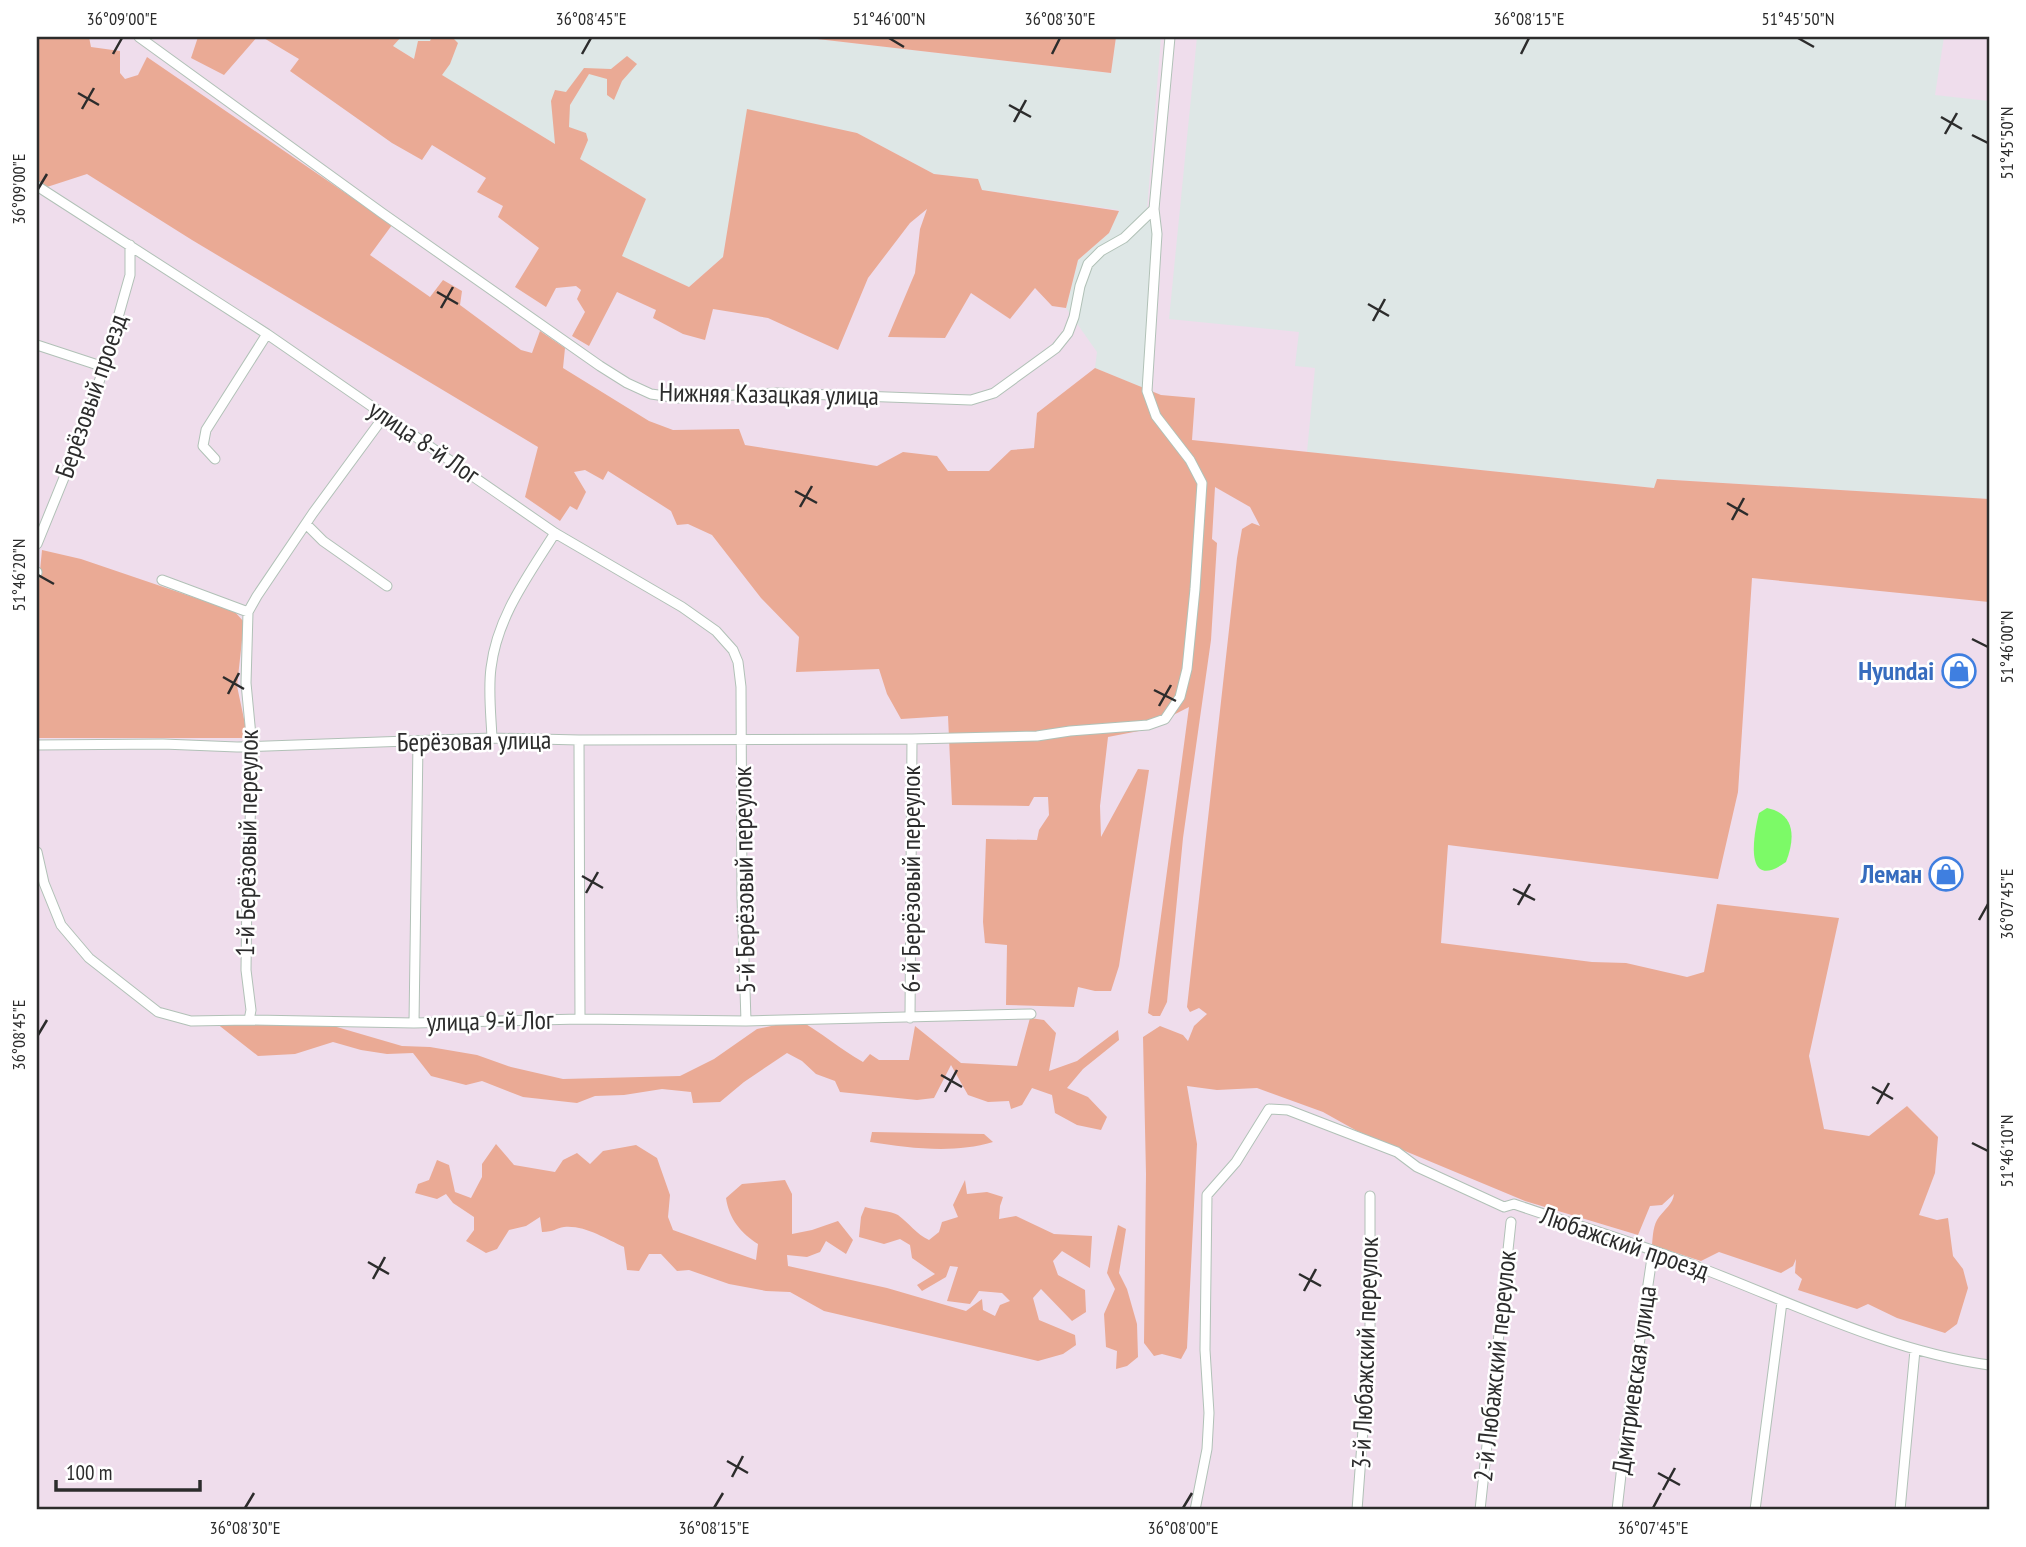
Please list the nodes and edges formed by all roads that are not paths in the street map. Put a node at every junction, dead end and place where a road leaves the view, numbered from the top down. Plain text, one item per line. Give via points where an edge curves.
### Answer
1 (142, 37) edge
2 (1170, 37) edge
3 (37, 186) edge
4 (1154, 209) junction
5 (130, 246) junction
6 (267, 334) junction
7 (37, 345) edge
8 (104, 367) junction
9 (385, 415) junction
10 (215, 458) dead end
11 (306, 524) junction
12 (555, 533) junction
13 (37, 544) edge
14 (162, 580) dead end
15 (387, 586) dead end
16 (248, 612) junction
17 (492, 738) junction
18 (742, 738) junction
19 (912, 739) junction
20 (579, 740) junction
21 (418, 741) junction
22 (37, 745) edge
23 (252, 746) junction
24 (37, 852) edge
25 (1031, 1014) dead end
26 (909, 1018) junction
27 (580, 1019) junction
28 (249, 1020) junction
29 (746, 1021) junction
30 (414, 1023) junction
31 (1370, 1196) dead end
32 (1511, 1222) dead end
33 (1653, 1251) junction
34 (1782, 1302) junction
35 (1915, 1350) junction
36 (1989, 1365) edge
37 (1195, 1510) edge
38 (1357, 1510) edge
39 (1480, 1510) edge
40 (1617, 1510) edge
41 (1755, 1510) edge
42 (1900, 1510) edge

1 - 4 street, Нижняя Казацкая улица via 433,249 600,366 651,394 679,398 821,393 946,401 994,393 1056,348 1068,333 1088,264
2 - 4 street
3 - 5 street, улица 8-й Лог
4 - 19 street, Берёзовая улица via 1157,234 1147,391 1156,416 1191,460 1202,483 1190,642 1180,697 1165,719 1148,725 1037,736
5 - 6 street, улица 8-й Лог
5 - 8 street, Берёзовый проезд via 130,275
6 - 9 street, улица 8-й Лог
6 - 10 street via 206,430 203,446
7 - 8 street
8 - 13 street, Берёзовый проезд
9 - 11 street
9 - 12 street, улица 8-й Лог
11 - 15 street
11 - 16 street
12 - 17 street via 507,611 496,641 490,670
12 - 18 street, улица 8-й Лог via 716,631 738,662
14 - 16 street
16 - 23 street, 1-й Берёзовый переулок via 246,683
17 - 20 street, Берёзовая улица
17 - 21 street, Берёзовая улица
18 - 19 street, Берёзовая улица
18 - 20 street, Берёзовая улица
18 - 29 street, 5-й Берёзовый переулок
19 - 26 street, 6-й Берёзовый переулок
20 - 27 street
21 - 23 street, Берёзовая улица
21 - 30 street
22 - 23 street, Берёзовая улица
23 - 28 street, 1-й Берёзовый переулок via 246,970
24 - 28 street, улица 9-й Лог via 61,925 89,958 158,1012 191,1021
25 - 26 street, улица 9-й Лог
26 - 29 street, улица 9-й Лог
27 - 29 street, улица 9-й Лог
27 - 30 street, улица 9-й Лог
28 - 30 street, улица 9-й Лог
31 - 38 street, 3-й Любажский переулок via 1370,1336
32 - 39 street, 2-й Любажский переулок
33 - 34 street, Любажский проезд
33 - 37 street, Любажский проезд via 1514,1204 1504,1207 1417,1167 1397,1152 1289,1110 1269,1109 1236,1162 1207,1195 1209,1413
33 - 40 street, Дмитриевская улица
34 - 35 street, Любажский проезд
34 - 41 street
35 - 36 street, Любажский проезд
35 - 42 street

